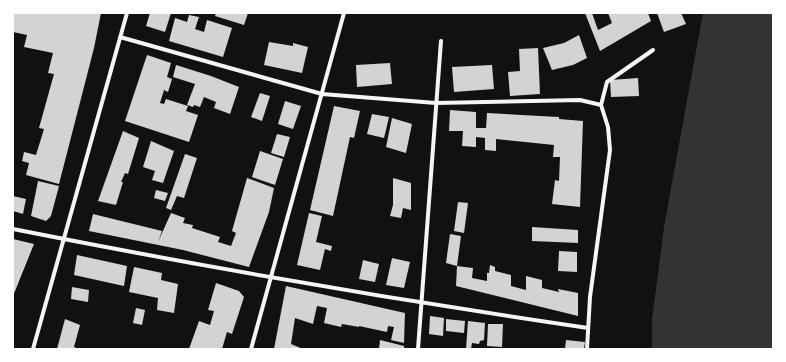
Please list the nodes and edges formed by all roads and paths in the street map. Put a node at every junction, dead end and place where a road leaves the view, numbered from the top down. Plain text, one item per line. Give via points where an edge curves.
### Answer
1 (127, 13) edge
2 (344, 13) edge
3 (120, 37) junction
4 (441, 41) dead end
5 (653, 50) dead end
6 (322, 94) junction
7 (436, 103) junction
8 (601, 105) junction
9 (13, 229) edge
10 (64, 239) junction
11 (271, 278) junction
12 (423, 304) junction
13 (588, 328) junction
14 (33, 349) edge
15 (251, 349) edge
16 (418, 349) edge
17 (587, 349) edge

1 - 3 street
2 - 6 street
3 - 6 street
3 - 10 street
4 - 7 street
5 - 8 street via 607,82
6 - 7 street
6 - 11 street
7 - 8 street via 580,100
7 - 12 street
8 - 13 street via 608,127 610,150
9 - 10 street
10 - 11 street
10 - 14 street
11 - 12 street
11 - 15 street
12 - 13 street
12 - 16 street
13 - 17 street

